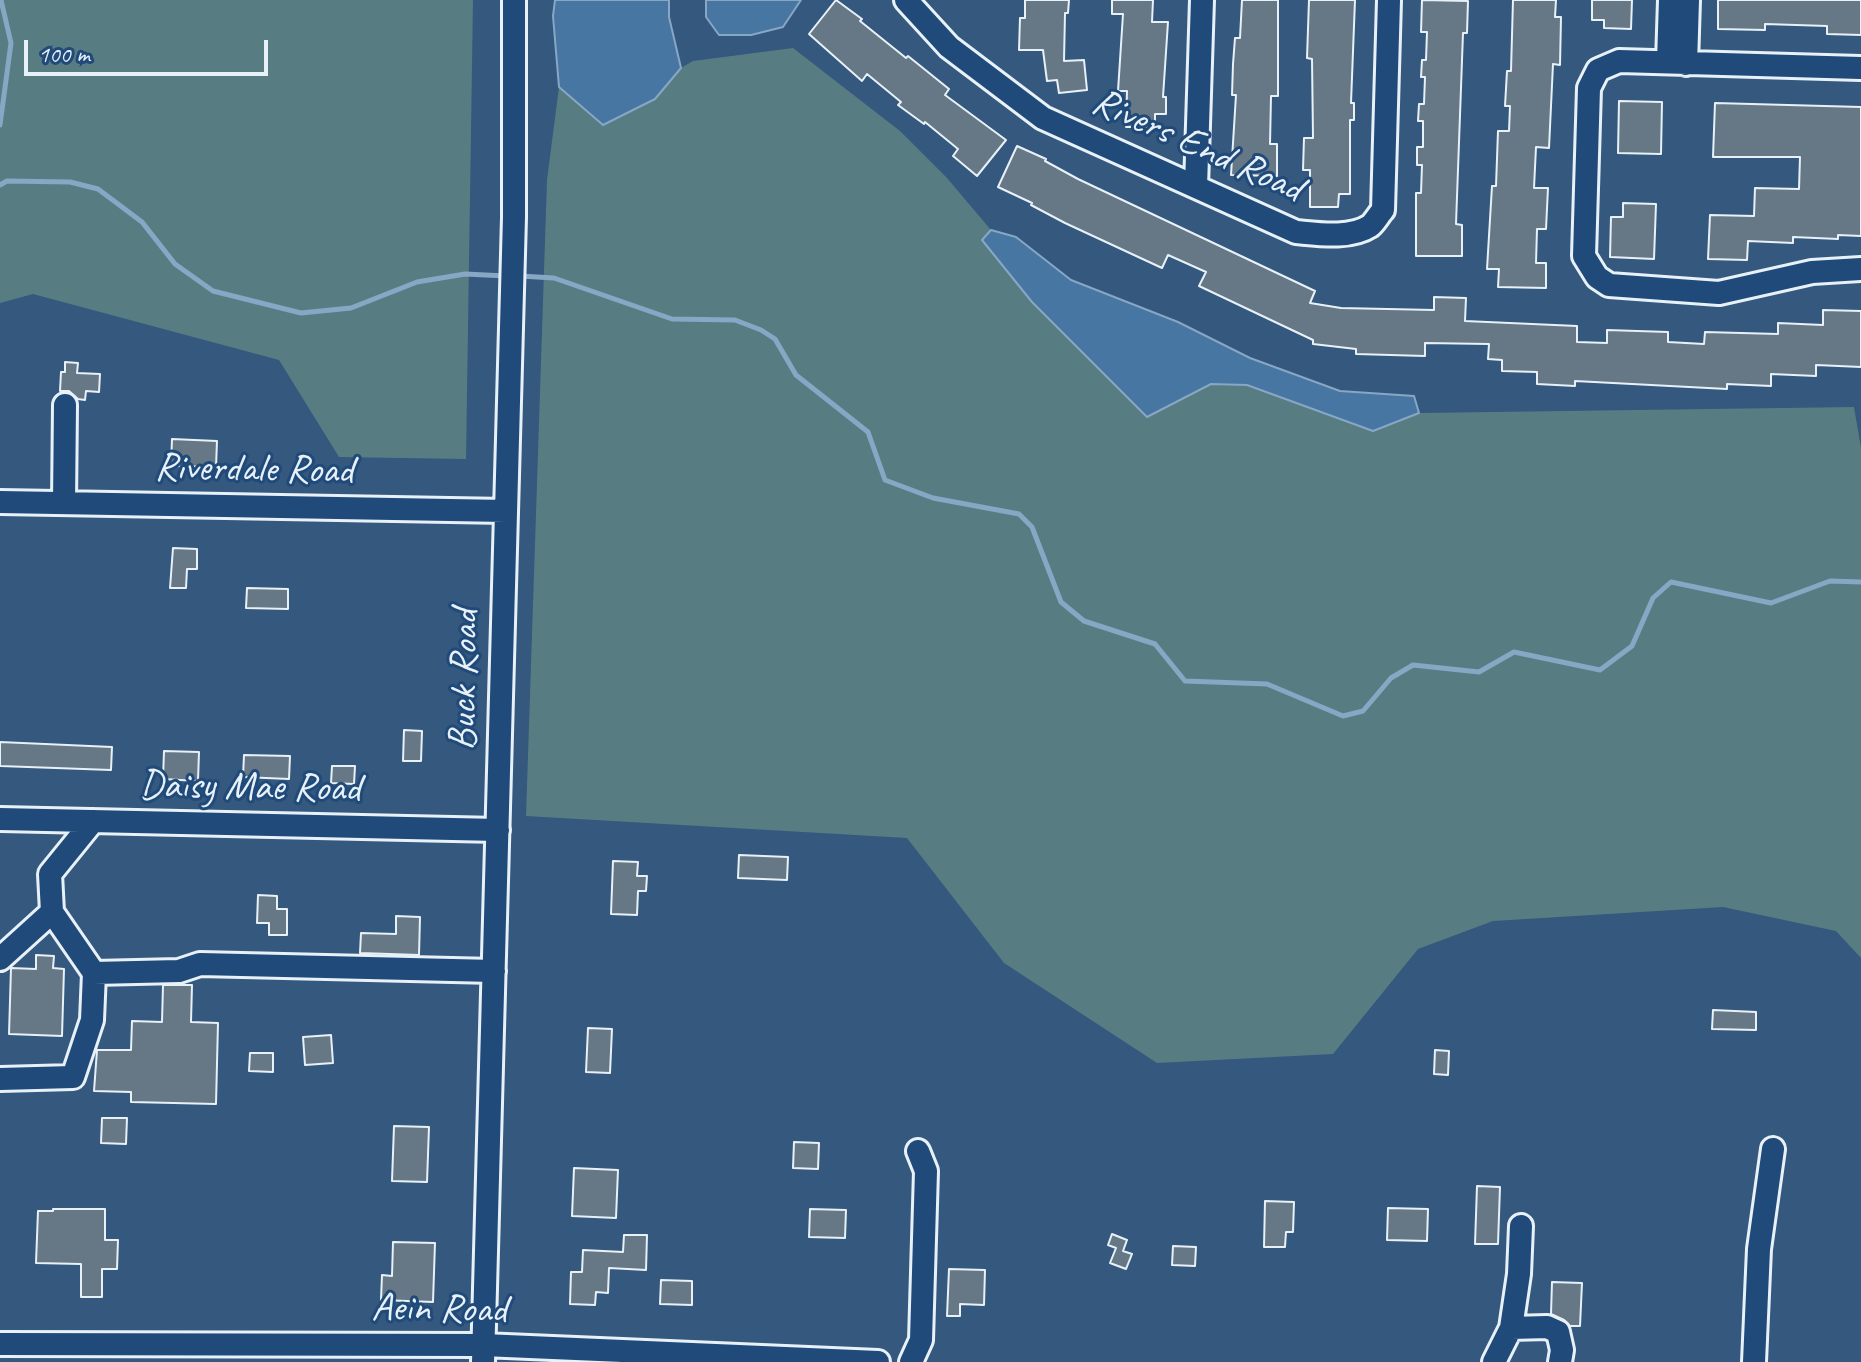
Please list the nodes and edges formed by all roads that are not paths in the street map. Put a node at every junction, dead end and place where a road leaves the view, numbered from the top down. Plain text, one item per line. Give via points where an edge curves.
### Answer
1 (514, 0) edge
2 (906, 0) edge
3 (1202, 0) edge
4 (1389, 0) edge
5 (1679, 3) edge
6 (1677, 63) junction
7 (1861, 68) edge
8 (1196, 187) junction
9 (1861, 269) edge
10 (65, 405) dead end
11 (0, 502) edge
12 (64, 503) junction
13 (506, 511) junction
14 (0, 819) edge
15 (93, 821) junction
16 (498, 830) junction
17 (52, 912) junction
18 (0, 959) edge
19 (494, 971) junction
20 (94, 973) junction
21 (0, 1079) edge
22 (1773, 1149) dead end
23 (918, 1151) dead end
24 (1521, 1226) dead end
25 (1511, 1328) junction
26 (0, 1344) edge
27 (483, 1354) edge
28 (855, 1362) edge
29 (878, 1362) edge
30 (911, 1362) edge
31 (1494, 1362) edge
32 (1560, 1362) edge
33 (1754, 1362) edge

1 - 13 street, Buck Road
2 - 8 street, Rivers End Road via 949,47 1043,118
3 - 8 street
4 - 8 street, Rivers End Road via 1383,210 1370,226 1347,233 1296,232
5 - 6 street
6 - 7 street
6 - 9 street via 1619,61 1598,70 1589,88 1584,256 1597,277 1609,285 1719,293 1812,272
10 - 12 street
11 - 12 street, Riverdale Road
12 - 13 street, Riverdale Road
13 - 16 street, Buck Road
14 - 15 street, Daisy Mae Road
15 - 16 street, Daisy Mae Road
15 - 17 street via 50,874
16 - 19 street, Buck Road
17 - 18 street
17 - 20 street
19 - 20 street via 200,964 179,971
19 - 27 street, Buck Road
20 - 21 street via 92,1020 73,1077
22 - 33 street via 1759,1249
23 - 30 street via 926,1171 921,1340
24 - 25 street
25 - 31 street
25 - 32 street via 1547,1327 1558,1332
26 - 27 street, Aein Road
27 - 28 street, Aein Road
28 - 29 street, Aein Road

